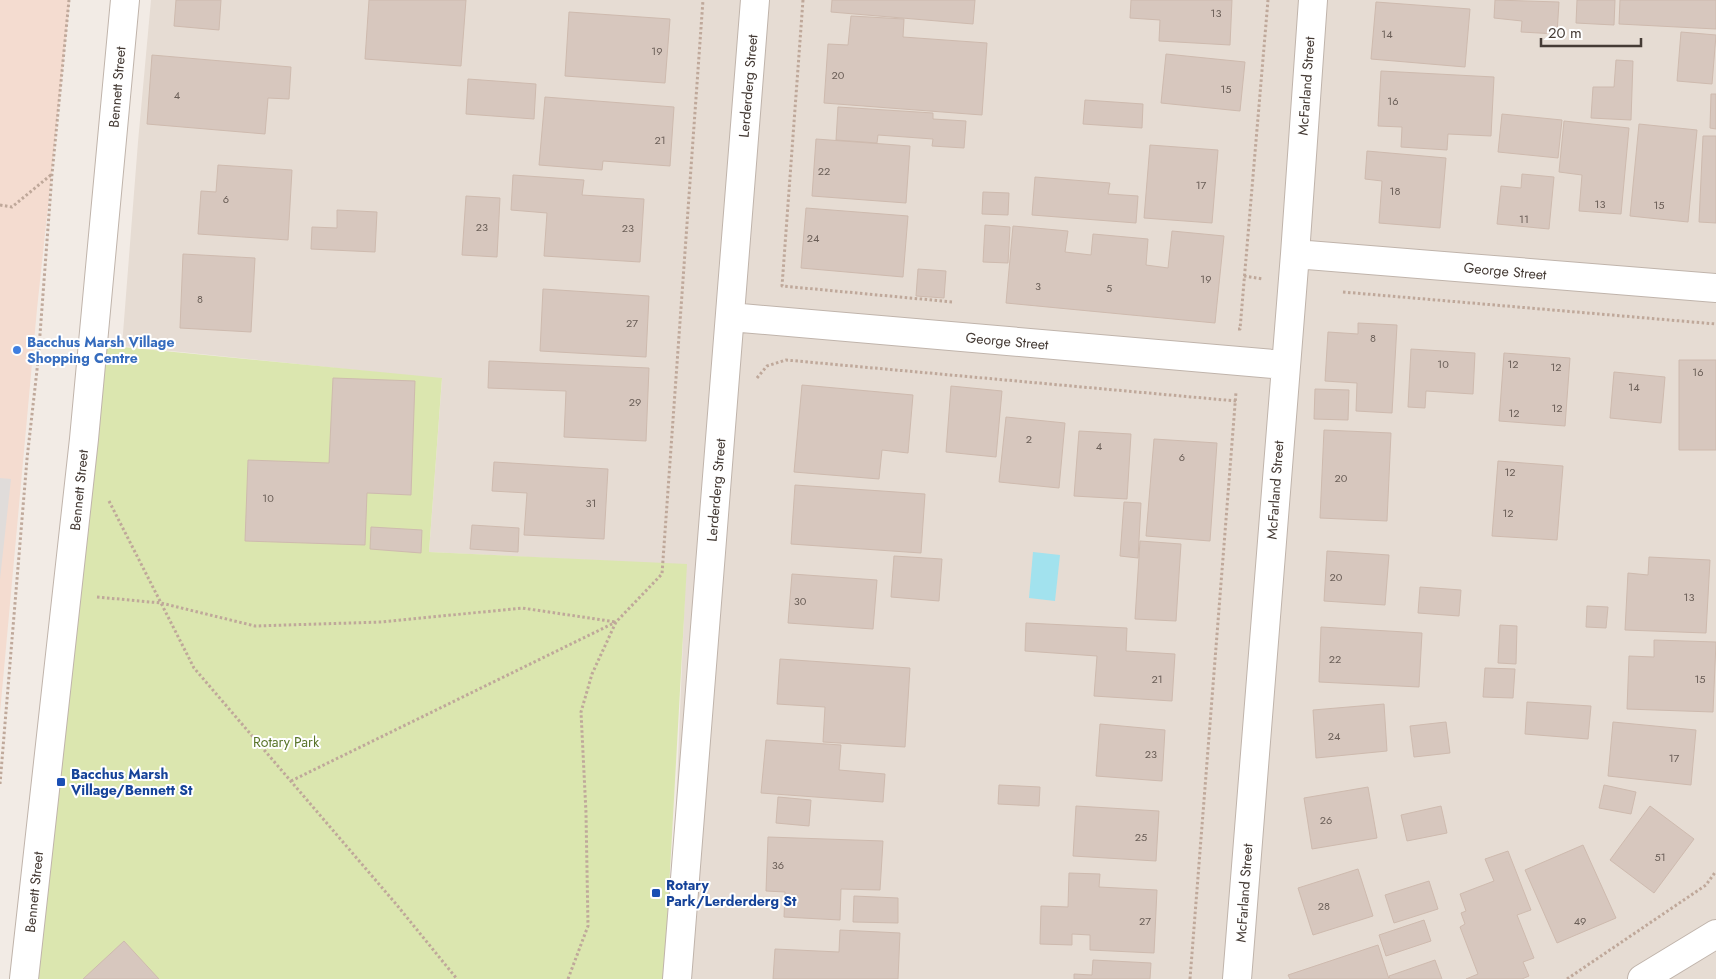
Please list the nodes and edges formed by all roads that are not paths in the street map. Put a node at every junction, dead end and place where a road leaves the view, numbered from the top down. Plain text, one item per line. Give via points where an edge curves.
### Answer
1 (125, 0) edge
2 (755, 0) edge
3 (1312, 0) edge
4 (1294, 254) junction
5 (1716, 288) edge
6 (730, 317) junction
7 (1285, 365) junction
8 (1716, 934) edge
9 (24, 979) edge
10 (677, 979) edge
11 (1237, 979) edge
12 (1642, 979) edge

1 - 9 street, Bennett Street via 84,439
2 - 6 street, Lerderderg Street
3 - 4 street, McFarland Street
4 - 5 street, George Street
4 - 7 street, McFarland Street
6 - 7 street, George Street
6 - 10 street, Lerderderg Street
7 - 11 street, McFarland Street
8 - 12 street

